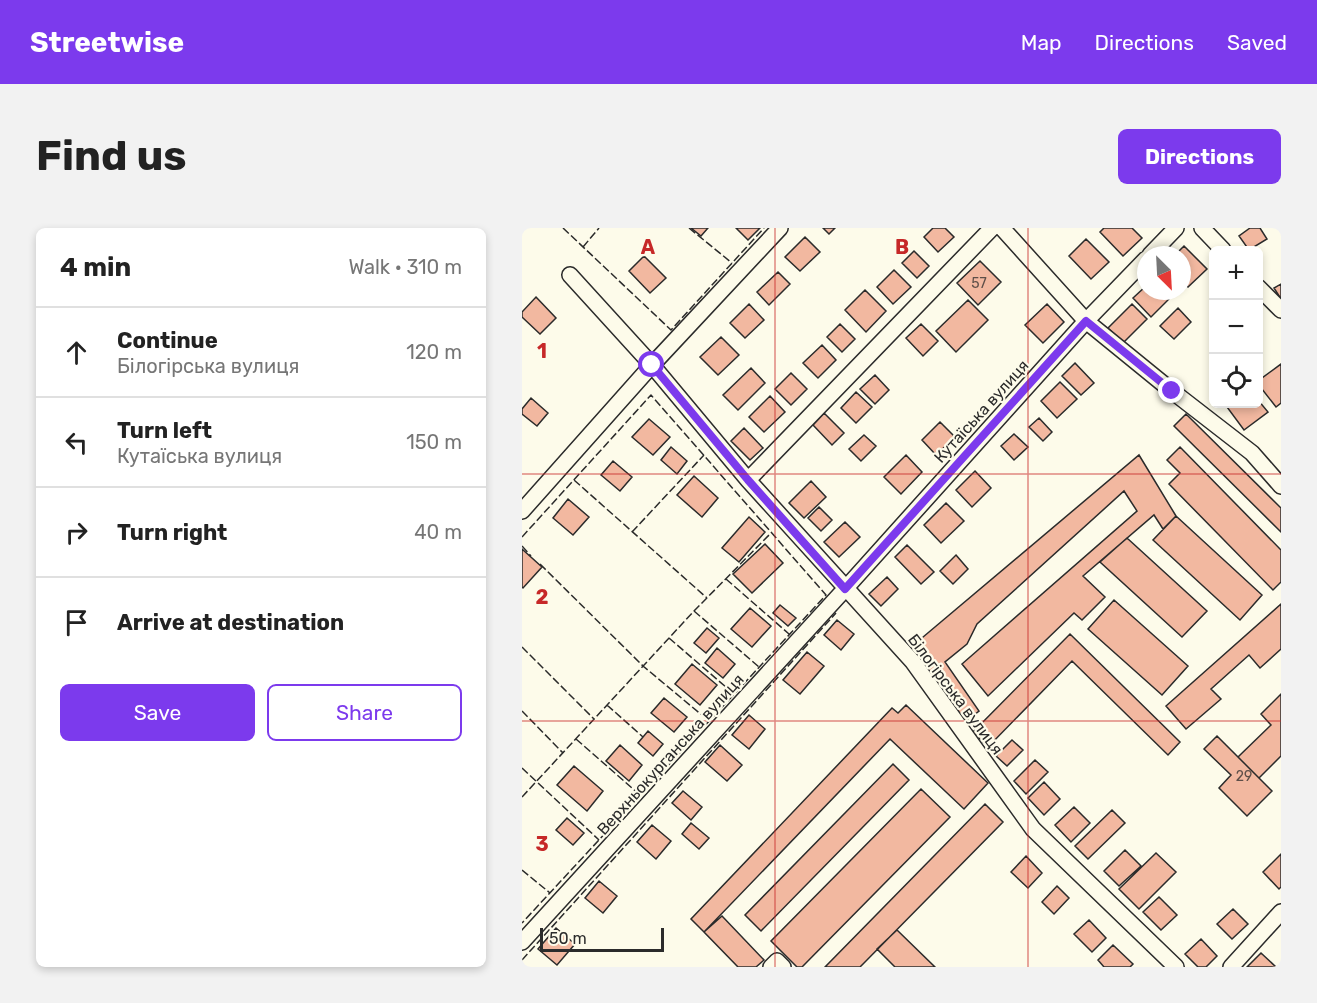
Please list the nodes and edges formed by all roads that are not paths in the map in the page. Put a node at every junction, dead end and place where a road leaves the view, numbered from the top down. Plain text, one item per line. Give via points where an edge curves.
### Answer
1 (780, 228) edge
2 (992, 228) edge
3 (1002, 228) edge
4 (1176, 228) edge
5 (1202, 228) edge
6 (1159, 246) edge
7 (1219, 246) edge
8 (1137, 268) edge
9 (570, 275) dead end
10 (1263, 291) edge
11 (1281, 310) edge
12 (1086, 321) junction
13 (652, 365) junction
14 (748, 480) junction
15 (1281, 486) edge
16 (522, 511) edge
17 (845, 589) junction
18 (1281, 912) edge
19 (522, 942) edge
20 (771, 967) edge
21 (783, 967) edge
22 (1176, 967) edge
23 (1231, 967) edge

1 - 13 street
2 - 14 street
3 - 12 street
4 - 6 street
5 - 7 street
8 - 12 street, Кутаїська вулиця
9 - 13 street, Білогірська вулиця
10 - 11 street
12 - 15 street via 1252,453
12 - 17 street, Кутаїська вулиця
13 - 14 street, Білогірська вулиця
13 - 16 street
14 - 17 street, Білогірська вулиця
17 - 19 street, Верхньокурганська вулиця
17 - 22 street, Білогірська вулиця via 913,662 1033,829
18 - 23 street
20 - 21 street via 777,961

